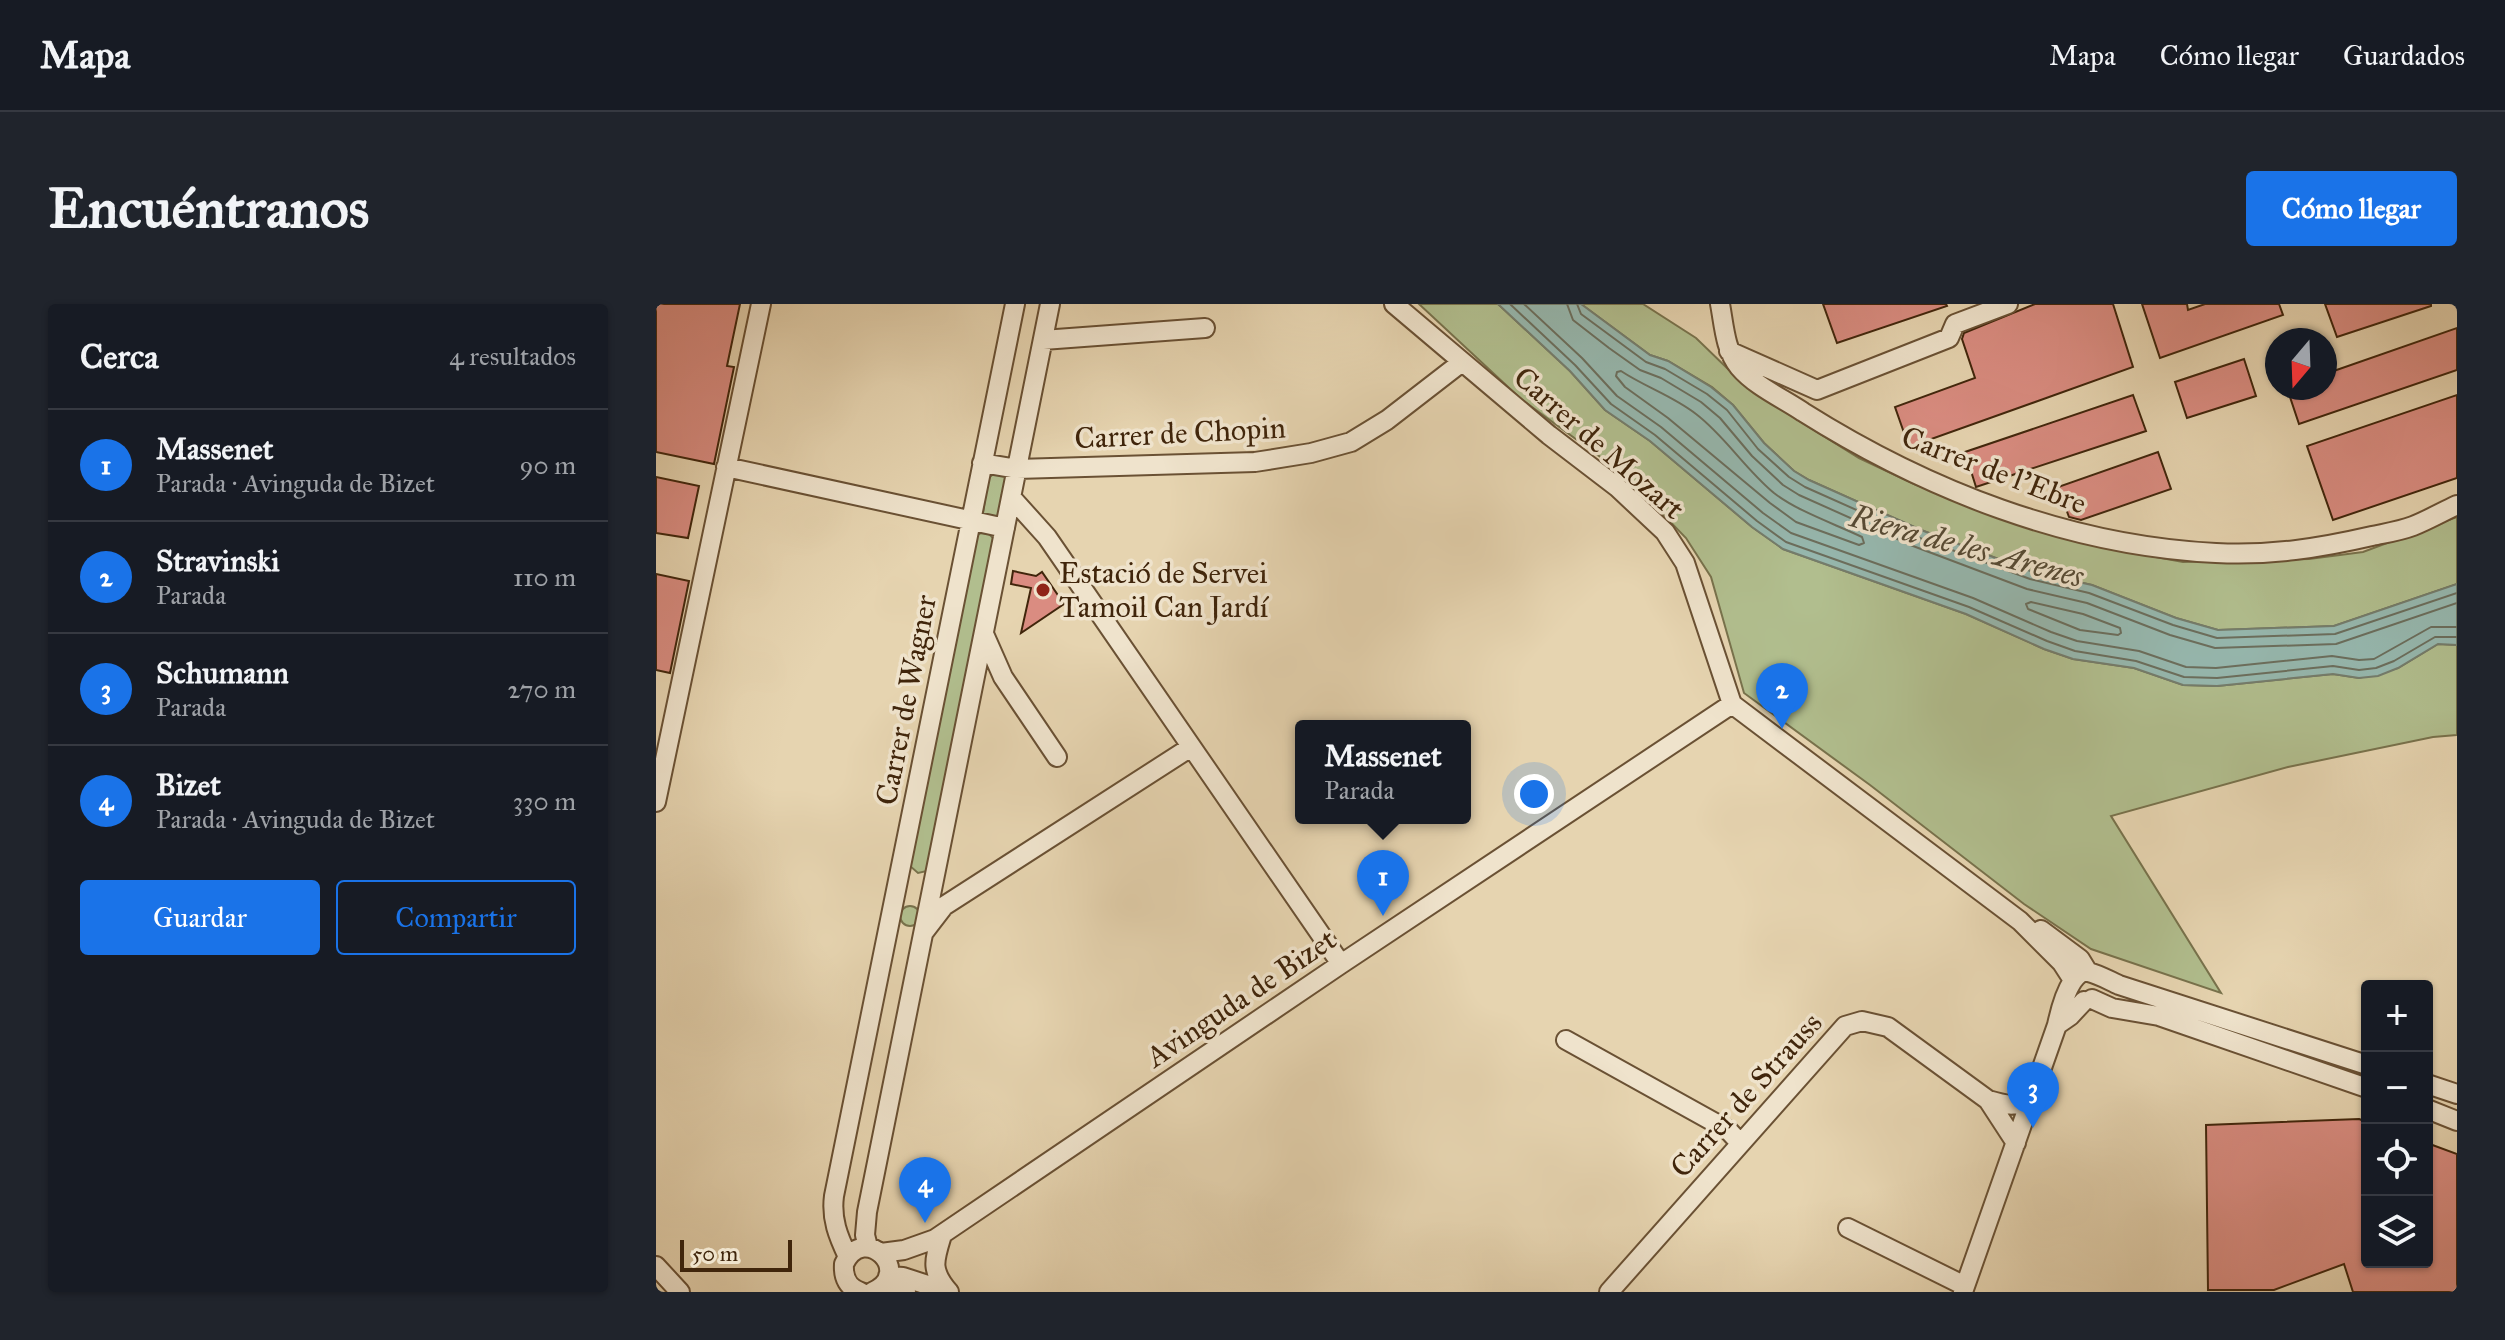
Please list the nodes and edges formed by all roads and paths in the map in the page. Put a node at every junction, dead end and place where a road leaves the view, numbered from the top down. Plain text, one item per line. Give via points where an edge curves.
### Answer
1 (761, 304) edge
2 (1015, 304) edge
3 (1050, 304) edge
4 (1394, 304) edge
5 (1720, 304) edge
6 (2008, 304) edge
7 (1205, 328) dead end
8 (1043, 340) junction
9 (1729, 351) junction
10 (1462, 362) junction
11 (982, 463) junction
12 (726, 467) junction
13 (1017, 469) junction
14 (1011, 497) junction
15 (2457, 505) edge
16 (971, 520) junction
17 (1005, 528) junction
18 (984, 634) junction
19 (1732, 704) junction
20 (1191, 747) junction
21 (1057, 757) dead end
22 (656, 802) edge
23 (895, 892) junction
24 (929, 898) junction
25 (888, 930) junction
26 (922, 934) junction
27 (1341, 964) junction
28 (2081, 978) junction
29 (2088, 1000) junction
30 (2057, 1025) junction
31 (1566, 1040) dead end
32 (2361, 1063) edge
33 (2361, 1086) edge
34 (2433, 1086) edge
35 (2457, 1094) edge
36 (2031, 1098) junction
37 (1988, 1100) junction
38 (2433, 1111) edge
39 (2457, 1121) edge
40 (1740, 1143) junction
41 (2016, 1143) junction
42 (1848, 1228) dead end
43 (938, 1237) junction
44 (875, 1250) junction
45 (848, 1257) junction
46 (656, 1266) edge
47 (865, 1286) edge
48 (1964, 1289) edge
49 (925, 1290) edge
50 (680, 1292) edge
51 (906, 1292) edge
52 (949, 1292) edge
53 (1609, 1292) edge

1 - 12 street
2 - 11 street, Carrer de Wagner
3 - 8 street, Carrer de Wagner
4 - 10 street, Carrer de Mozart
5 - 9 street, Carrer de l'Ebre
6 - 9 street via 1955,324 1949,338 1817,390
7 - 8 street
8 - 13 street, Carrer de Wagner
9 - 15 street, Carrer de l'Ebre via 1755,382 1845,438 1963,493 2087,536 2218,553 2318,549 2411,527
10 - 13 street, Carrer de Chopin via 1351,442 1311,453 1255,462
10 - 19 street, Carrer de Mozart via 1665,532 1685,563
11 - 13 street
11 - 16 street, Carrer de Wagner
12 - 16 street
12 - 22 street
13 - 14 street, Carrer de Wagner
14 - 17 street, Carrer de Wagner
14 - 20 street via 1047,537
16 - 17 street
16 - 23 street, Carrer de Wagner
17 - 18 street, Carrer de Wagner
18 - 21 street via 1003,677
18 - 24 street, Carrer de Wagner
19 - 27 street, Avinguda de Bizet
19 - 28 street via 2020,921
20 - 26 street via 944,906
20 - 27 street
23 - 24 street
23 - 25 street, Carrer de Wagner
24 - 26 street, Carrer de Wagner
25 - 26 street
25 - 45 street, Carrer de Wagner via 832,1211
26 - 44 street, Carrer de Wagner via 867,1212 865,1235
27 - 43 street, Avinguda de Bizet
28 - 29 street via 2075,997
28 - 29 street via 2100,983
28 - 30 street
28 - 32 street via 2119,985
29 - 30 street
29 - 33 street via 2159,1016
30 - 36 street
31 - 40 street via 1728,1130
34 - 35 street
36 - 37 street via 2020,1105
36 - 41 street
37 - 40 street, Carrer de Strauss via 1888,1027 1862,1021 1845,1026
37 - 41 street, Carrer de Strauss
38 - 39 street
40 - 53 street, Carrer de Strauss
41 - 48 street
42 - 48 street
43 - 44 street, Avinguda de Bizet via 904,1250
43 - 47 street, Avinguda de Bizet
43 - 52 street via 934,1268
44 - 45 street, Avinguda de Bizet
44 - 47 street via 886,1258
45 - 47 street via 844,1264
46 - 50 street
47 - 49 street via 903,1277
47 - 51 street
49 - 52 street

